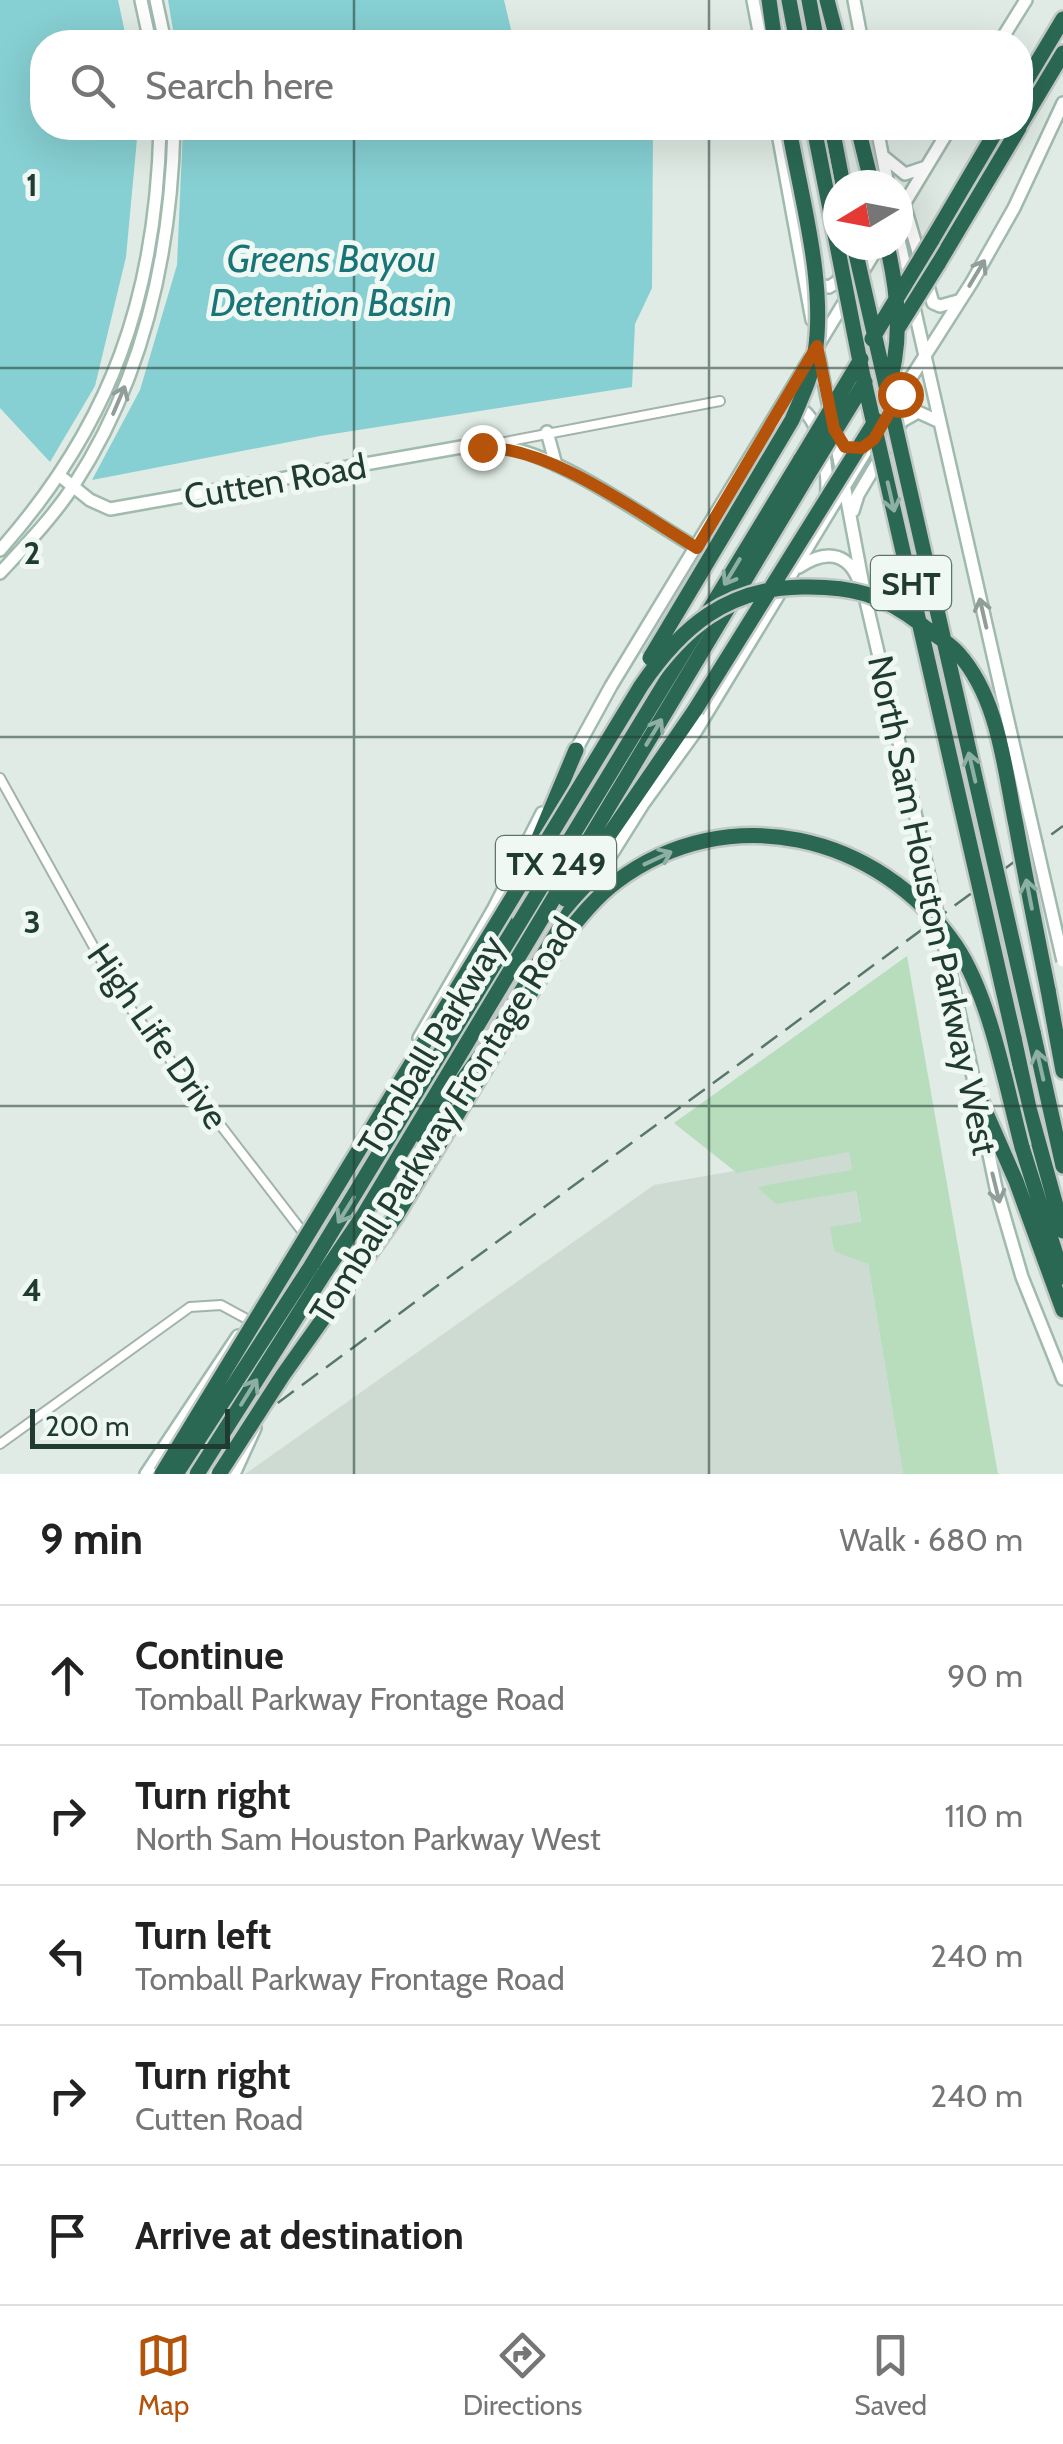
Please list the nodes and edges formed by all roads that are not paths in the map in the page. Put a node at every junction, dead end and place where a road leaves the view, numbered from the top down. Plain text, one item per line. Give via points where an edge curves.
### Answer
1 (141, 0) edge
2 (156, 0) edge
3 (753, 0) edge
4 (769, 0) edge
5 (789, 0) edge
6 (808, 0) edge
7 (827, 0) edge
8 (854, 0) edge
9 (1026, 0) edge
10 (1063, 19) edge
11 (147, 30) edge
12 (162, 30) edge
13 (759, 30) edge
14 (773, 30) edge
15 (795, 30) edge
16 (814, 30) edge
17 (835, 30) edge
18 (860, 30) edge
19 (1007, 30) edge
20 (1063, 53) edge
21 (1033, 69) edge
22 (1033, 104) edge
23 (1063, 104) edge
24 (159, 140) edge
25 (174, 140) edge
26 (778, 140) edge
27 (791, 140) edge
28 (816, 140) edge
29 (834, 140) edge
30 (864, 140) edge
31 (879, 140) edge
32 (943, 140) edge
33 (991, 140) edge
34 (1012, 140) edge
35 (882, 155) junction
36 (926, 167) junction
37 (840, 170) edge
38 (878, 170) edge
39 (883, 170) edge
40 (913, 189) edge
41 (913, 244) edge
42 (849, 260) edge
43 (860, 260) edge
44 (870, 260) edge
45 (890, 260) edge
46 (904, 260) edge
47 (867, 264) junction
48 (804, 273) junction
49 (907, 276) junction
50 (960, 300) junction
51 (817, 346) junction
52 (925, 356) junction
53 (720, 401) dead end
54 (940, 422) junction
55 (834, 429) junction
56 (548, 432) junction
57 (764, 434) junction
58 (874, 439) junction
59 (482, 447) junction
60 (806, 463) junction
61 (556, 465) junction
62 (60, 476) junction
63 (73, 486) junction
64 (845, 488) junction
65 (852, 521) junction
66 (815, 537) junction
67 (697, 548) junction
68 (0, 550) edge
69 (795, 570) junction
70 (0, 573) edge
71 (866, 600) junction
72 (576, 750) junction
73 (0, 778) edge
74 (591, 886) junction
75 (507, 908) junction
76 (1063, 961) edge
77 (471, 1020) junction
78 (1063, 1071) edge
79 (975, 1088) junction
80 (1063, 1166) edge
81 (363, 1216) junction
82 (302, 1230) junction
83 (1063, 1231) edge
84 (318, 1269) junction
85 (1063, 1277) edge
86 (1063, 1310) edge
87 (248, 1320) junction
88 (294, 1352) junction
89 (1063, 1379) edge
90 (0, 1444) edge
91 (146, 1474) edge
92 (162, 1474) edge
93 (176, 1474) edge
94 (197, 1474) edge
95 (219, 1474) edge
96 (234, 1474) edge

1 - 11 main road
2 - 12 main road
3 - 13 main road
4 - 14 highway
5 - 15 highway
6 - 16 highway
7 - 17 highway
8 - 18 main road
9 - 19 main road
10 - 21 highway
20 - 22 highway, Tomball Parkway / TX 249
50 -> 23 main road, Tomball Parkway Frontage Road via 1014,208
24 - 62 main road via 154,230 138,299 106,394
63 -> 25 main road via 123,392 158,280
26 - 48 main road, North Sam Houston Parkway West
27 - 75 highway, bridge via 818,311 808,383
28 -> 83 highway, SHT, bridge via 862,372 1029,1108
29 - 37 highway
30 - 38 highway
31 - 35 main road
32 - 36 main road
33 - 60 highway, Tomball Parkway / TX 249, bridge
34 - 60 highway, Tomball Parkway / TX 249, bridge
35 - 36 main road via 905,174
35 - 39 main road
36 - 40 main road
41 - 50 main road via 933,303
42 - 48 main road via 829,287
80 -> 43 highway, SHT, bridge
44 - 47 main road, Tomball Parkway Frontage Road
45 - 77 highway, bridge via 899,338 894,372 871,430 696,710
46 - 49 main road
47 - 49 main road via 895,264
47 - 51 main road, Tomball Parkway Frontage Road
48 - 51 main road, North Sam Houston Parkway West
49 - 52 main road
50 - 52 main road, Tomball Parkway Frontage Road
51 - 55 main road, North Sam Houston Parkway West
51 - 57 main road, Tomball Parkway Frontage Road
52 - 54 main road
52 - 58 main road, Tomball Parkway Frontage Road
53 - 56 street, Cutten Road
54 - 65 main road via 918,412 902,421 858,495
76 -> 54 main road, bridge
55 - 58 main road via 848,449
55 - 64 main road, North Sam Houston Parkway West
56 - 59 street, Cutten Road
56 - 61 main road
57 - 66 main road via 796,407 816,424 828,488
57 - 67 main road, Tomball Parkway Frontage Road
58 - 64 main road, Tomball Parkway Frontage Road
59 - 61 main road, Cutten Road via 522,451
59 - 63 main road, Cutten Road via 110,509
60 - 77 highway, Tomball Parkway / TX 249
61 - 67 main road, Cutten Road
62 - 63 main road, Cutten Road
62 - 68 main road
63 - 70 main road
64 - 65 main road, North Sam Houston Parkway West
64 - 66 main road, Tomball Parkway Frontage Road
65 - 71 main road, North Sam Houston Parkway West
66 - 69 main road, Tomball Parkway Frontage Road
67 - 72 main road, Tomball Parkway Frontage Road
69 - 71 main road via 824,555 845,560
69 - 74 main road, Tomball Parkway Frontage Road
71 - 79 main road, North Sam Houston Parkway West, bridge
72 - 77 highway via 476,979
72 - 82 main road, Tomball Parkway Frontage Road via 494,908
73 - 82 street, High Life Drive via 121,996
74 - 81 highway via 490,1043
74 - 88 main road, Tomball Parkway Frontage Road via 397,1204
78 -> 75 highway, bridge via 999,740 984,694 958,653 895,604 858,590 755,593 694,624 664,651
75 - 92 highway, bridge
77 - 81 highway, Tomball Parkway / TX 249
77 -> 84 highway, Tomball Parkway / TX 249
79 - 86 highway
79 -> 89 main road, North Sam Houston Parkway West via 1022,1277
81 - 84 highway, Tomball Parkway / TX 249
82 - 87 main road, Tomball Parkway Frontage Road
84 - 93 highway, Tomball Parkway / TX 249, bridge
94 -> 84 highway, Tomball Parkway / TX 249, bridge
95 -> 85 highway, bridge via 396,1216 564,937 616,882 678,849 739,836 824,844 916,900 970,971
87 - 88 street
87 - 90 street via 221,1305 190,1306
87 - 91 main road, Tomball Parkway Frontage Road
88 - 96 main road, Tomball Parkway Frontage Road

